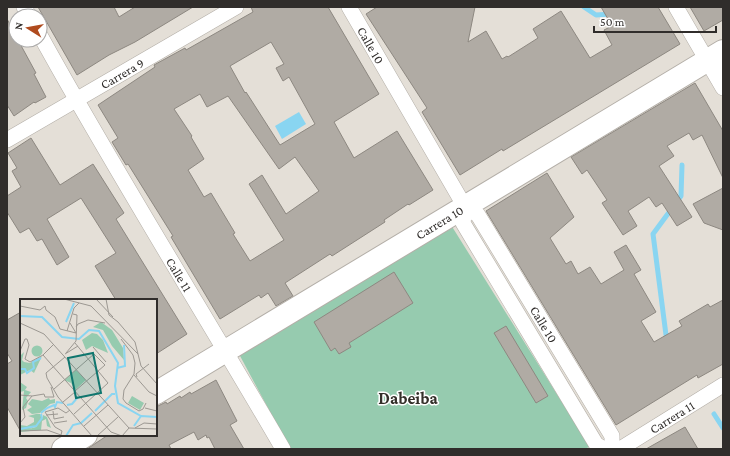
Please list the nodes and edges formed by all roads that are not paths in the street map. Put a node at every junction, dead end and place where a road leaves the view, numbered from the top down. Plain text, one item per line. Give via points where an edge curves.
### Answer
1 (236, 7) edge
2 (349, 7) edge
3 (676, 7) edge
4 (47, 48) edge
5 (719, 69) edge
6 (76, 100) junction
7 (7, 140) edge
8 (464, 207) junction
9 (226, 350) junction
10 (723, 385) edge
11 (157, 392) edge
12 (84, 436) edge
13 (63, 449) edge
14 (283, 449) edge
15 (604, 449) edge
16 (612, 449) edge
17 (620, 449) edge

1 - 6 street, Carrera 9
2 - 8 street, Calle 10
3 - 5 street
4 - 6 street
5 - 8 main road, Carrera 10
6 - 7 street, Carrera 9
6 - 9 street, Calle 11
8 - 9 main road, Carrera 10
8 - 15 street, Calle 10 via 463,223 596,444
8 - 16 street, Calle 10 via 478,215 612,436
9 - 11 main road, Carrera 10
9 - 14 street, Calle 11
10 - 17 street, Carrera 11
12 - 13 main road

